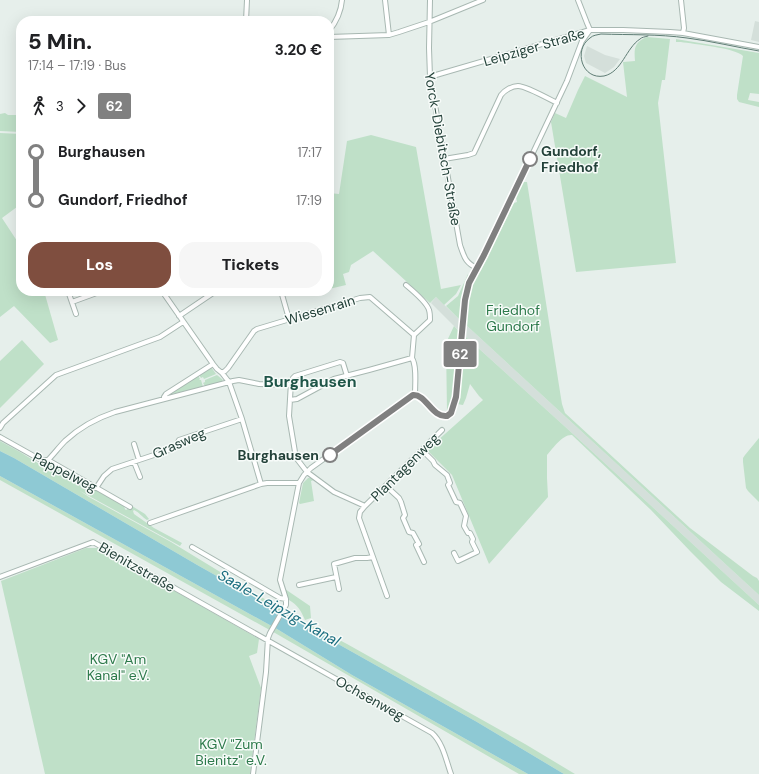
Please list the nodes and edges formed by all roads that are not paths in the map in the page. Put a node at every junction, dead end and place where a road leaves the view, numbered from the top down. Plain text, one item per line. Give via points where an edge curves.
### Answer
1 (247, 0) edge
2 (342, 0) edge
3 (385, 0) edge
4 (430, 0) edge
5 (484, 0) edge
6 (578, 0) edge
7 (681, 0) edge
8 (246, 16) edge
9 (429, 22) junction
10 (334, 25) edge
11 (590, 30) junction
12 (683, 34) junction
13 (389, 35) junction
14 (334, 38) edge
15 (759, 47) edge
16 (430, 78) junction
17 (557, 103) junction
18 (444, 159) junction
19 (477, 268) junction
20 (406, 286) dead end
21 (70, 296) edge
22 (88, 296) edge
23 (165, 296) edge
24 (209, 296) edge
25 (282, 296) edge
26 (72, 302) junction
27 (76, 314) dead end
28 (179, 316) junction
29 (289, 319) junction
30 (183, 322) junction
31 (414, 335) junction
32 (412, 358) junction
33 (213, 364) junction
34 (222, 373) junction
35 (347, 376) junction
36 (228, 382) junction
37 (290, 385) junction
38 (415, 395) junction
39 (164, 399) junction
40 (290, 400) junction
41 (242, 419) junction
42 (0, 428) edge
43 (442, 430) dead end
44 (0, 437) edge
45 (134, 444) dead end
46 (422, 450) junction
47 (48, 460) junction
48 (139, 460) junction
49 (134, 462) junction
50 (307, 472) junction
51 (140, 477) dead end
52 (299, 483) junction
53 (261, 484) junction
54 (386, 486) junction
55 (96, 488) junction
56 (365, 506) junction
57 (130, 508) dead end
58 (150, 523) dead end
59 (192, 547) dead end
60 (454, 553) dead end
61 (373, 557) junction
62 (424, 562) dead end
63 (336, 576) junction
64 (0, 577) edge
65 (300, 585) dead end
66 (339, 589) dead end
67 (387, 596) dead end
68 (286, 599) junction
69 (268, 641) junction
70 (253, 774) edge
71 (451, 774) edge

1 - 8 street
2 - 10 street
3 - 13 street
4 - 9 street, Yorck-Diebitsch-Straße
5 - 9 street
6 - 11 street
7 - 12 street
9 - 13 street
9 - 16 street, Yorck-Diebitsch-Straße
11 - 12 street, Leipziger Straße
11 - 16 street, Leipziger Straße
11 - 17 street via 582,41
12 - 15 street, Leipziger Straße
13 - 14 street
16 - 18 street, Yorck-Diebitsch-Straße
17 - 18 street via 522,87 509,88 501,95 474,153
17 - 19 street
18 - 19 street, Yorck-Diebitsch-Straße via 460,245 467,262
19 - 38 street via 467,290 456,397 451,413 444,417
20 - 31 street via 429,309 430,320
21 - 26 street
22 - 26 street
23 - 28 street
24 - 28 street
25 - 29 street
26 - 27 street
28 - 30 street
29 - 31 street, Wiesenrain via 370,297
29 - 34 street, Wiesenrain via 254,331
30 - 33 street
30 - 42 street via 155,339 56,375
31 - 32 street
32 - 35 street
32 - 38 street via 415,364
33 - 34 street
33 - 39 street via 166,394
34 - 36 street
35 - 37 street via 343,363 340,362 295,376
35 - 40 street via 334,379
36 - 37 street via 239,380
36 - 39 street
36 - 41 street
37 - 40 street
38 - 50 street
39 - 47 street via 97,419 80,429
40 - 50 street via 289,416 296,456
41 - 48 street, Grasweg via 179,440 175,448
41 - 53 street
43 - 46 street, Plantagenweg
44 - 47 street, Pappelweg via 41,460
45 - 48 street, Grasweg
46 - 54 street, Plantagenweg
46 - 60 street via 447,475 450,482 448,485 466,516 464,526 477,552 458,561
47 - 55 street, Pappelweg
48 - 49 street, Grasweg
49 - 51 street, Grasweg
49 - 55 street, Grasweg via 109,471
50 - 52 street
50 - 56 street, Plantagenweg via 334,492
52 - 53 street
52 - 68 street via 280,580
53 - 58 street
54 - 56 street, Plantagenweg
54 - 62 street via 399,498 405,515 403,518 409,532 413,533 419,544 416,545
55 - 57 street, Pappelweg
56 - 61 street via 359,518
59 - 68 street via 280,598
61 - 63 street via 355,558 334,564
61 - 67 street
63 - 65 street
63 - 66 street
64 - 69 street, Bienitzstraße via 93,542
68 - 69 street
69 - 70 street
69 - 71 street, Ochsenweg via 432,733 440,744

